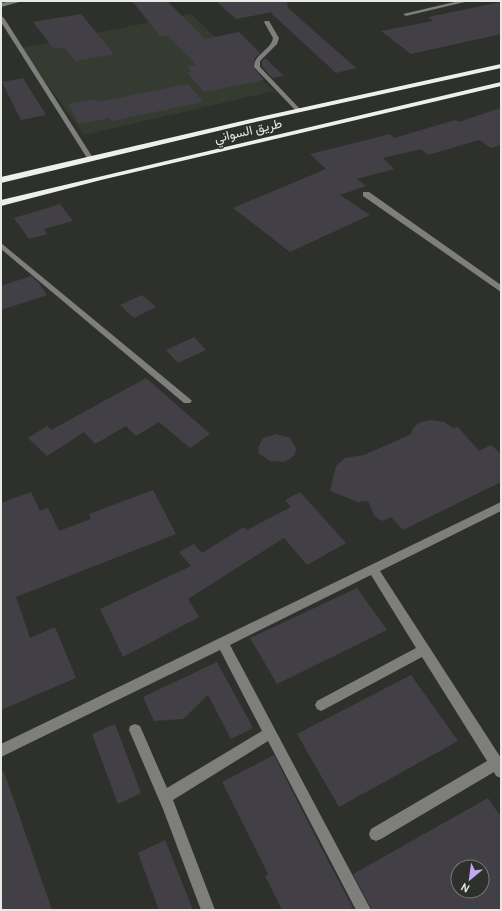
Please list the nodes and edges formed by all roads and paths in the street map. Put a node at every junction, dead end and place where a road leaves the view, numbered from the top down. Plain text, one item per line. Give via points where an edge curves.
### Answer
1 (20, 1) edge
2 (466, 1) edge
3 (1, 5) edge
4 (406, 14) dead end
5 (1, 18) edge
6 (267, 22) dead end
7 (501, 66) edge
8 (501, 84) edge
9 (298, 110) junction
10 (90, 158) junction
11 (1, 180) edge
12 (366, 194) dead end
13 (1, 203) edge
14 (1, 245) edge
15 (501, 289) edge
16 (187, 401) dead end
17 (501, 506) edge
18 (373, 569) junction
19 (222, 642) junction
20 (424, 650) junction
21 (321, 705) dead end
22 (135, 730) dead end
23 (270, 733) junction
24 (1, 751) edge
25 (498, 767) edge
26 (165, 797) junction
27 (376, 834) dead end
28 (208, 910) edge
29 (364, 910) edge

1 - 3 street
2 - 4 street
5 - 10 street
6 - 9 street via 276,38 275,43 257,61 258,67
7 - 9 highway, طريق السواني
8 - 13 highway, طريق السواني
9 - 10 highway, طريق السواني
10 - 11 highway, طريق السواني
12 - 15 street
14 - 16 street
17 - 18 street
18 - 19 street
18 - 20 street
19 - 23 street
19 - 24 street
20 - 21 street
20 - 25 street
22 - 26 street
23 - 26 street
23 - 29 street
25 - 27 street
26 - 28 street

